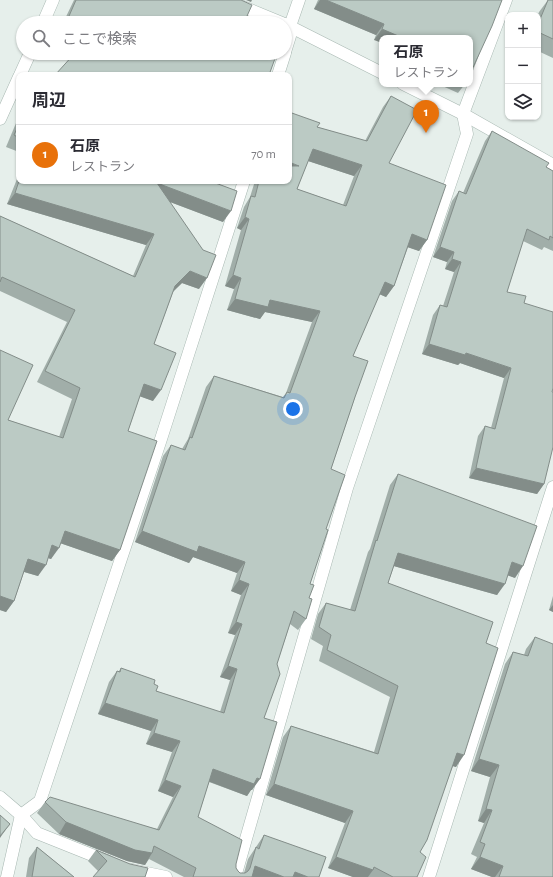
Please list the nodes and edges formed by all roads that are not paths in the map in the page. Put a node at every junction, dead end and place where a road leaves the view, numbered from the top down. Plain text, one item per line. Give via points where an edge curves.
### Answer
1 (53, 0) edge
2 (226, 0) edge
3 (299, 0) edge
4 (506, 0) edge
5 (46, 16) edge
6 (264, 16) edge
7 (291, 16) edge
8 (292, 28) edge
9 (27, 60) edge
10 (283, 60) edge
11 (21, 72) edge
12 (279, 72) edge
13 (379, 72) edge
14 (16, 83) edge
15 (409, 87) edge
16 (463, 114) junction
17 (0, 119) edge
18 (553, 166) edge
19 (243, 184) edge
20 (553, 487) edge
21 (0, 797) edge
22 (21, 815) junction
23 (7, 877) edge
24 (166, 877) edge
25 (235, 877) edge
26 (428, 877) edge

1 - 5 street
2 - 6 street
3 - 7 street
4 - 16 street
8 - 13 street
9 - 11 street
10 - 12 street
14 - 17 street
15 - 16 street
16 - 18 street
16 - 25 street via 467,134 347,488
19 - 22 street via 40,800
20 - 26 street
21 - 22 street
22 - 23 street
22 - 24 street via 37,834 126,868

